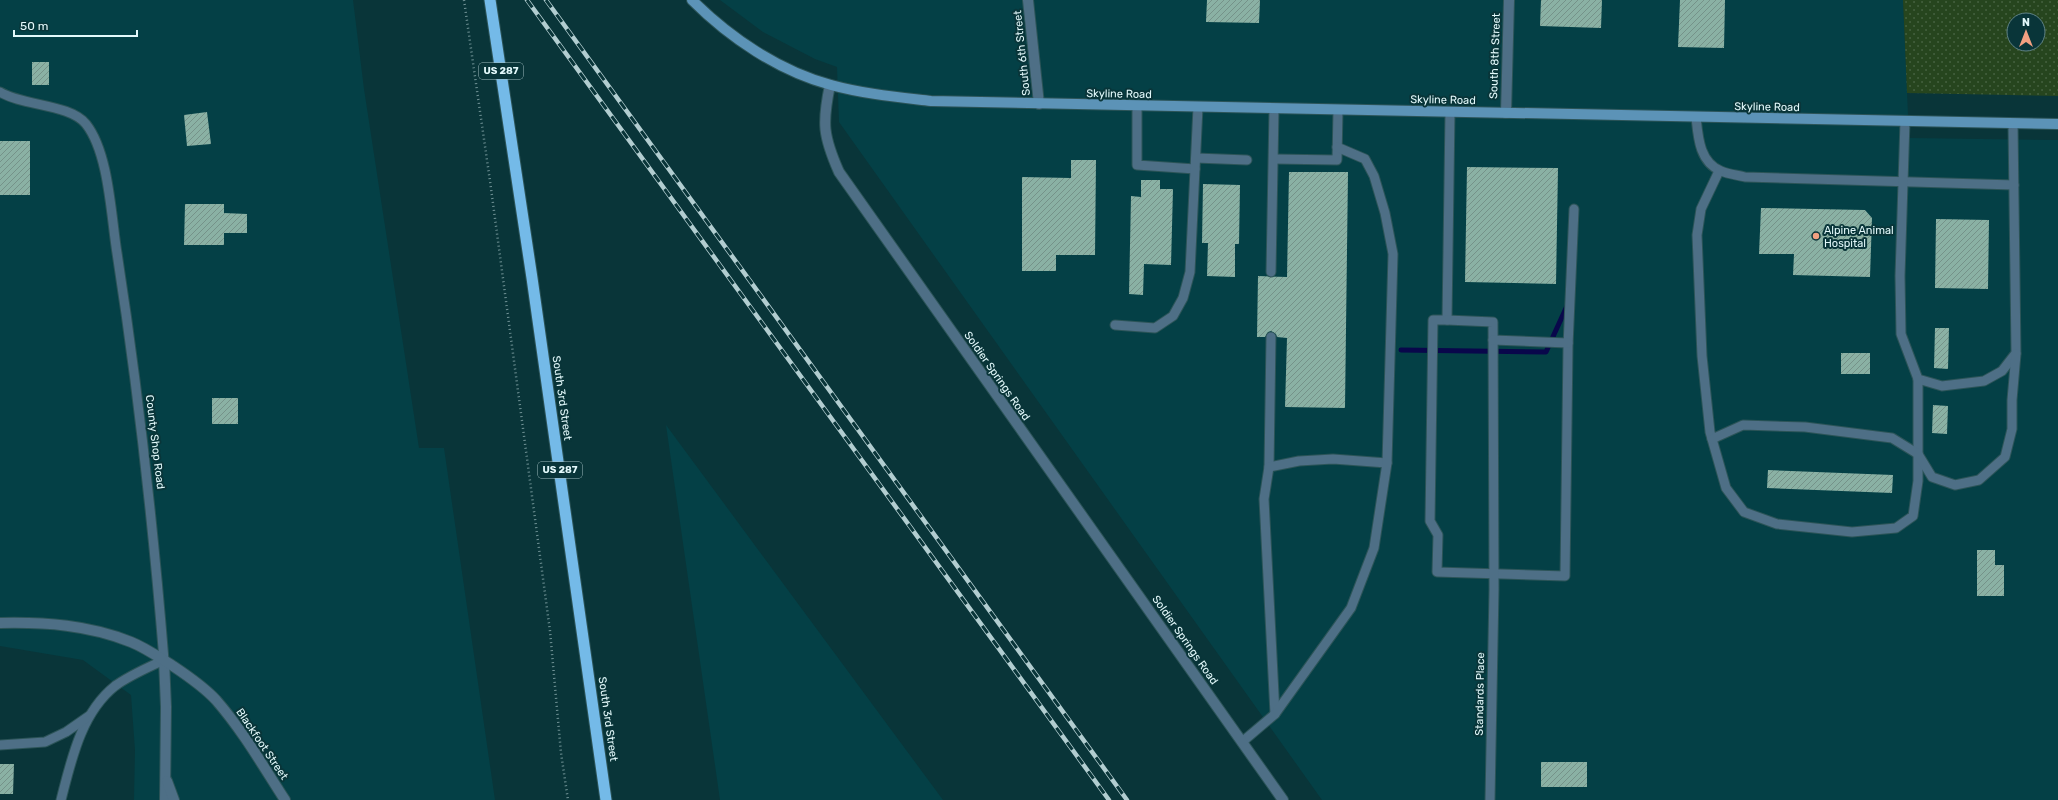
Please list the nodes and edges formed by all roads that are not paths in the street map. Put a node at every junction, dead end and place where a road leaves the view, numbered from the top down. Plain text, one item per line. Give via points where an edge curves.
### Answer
1 (490, 0) edge
2 (692, 0) edge
3 (1028, 0) edge
4 (1509, 0) edge
5 (830, 85) junction
6 (0, 92) edge
7 (1039, 104) junction
8 (1138, 106) junction
9 (1198, 107) junction
10 (1274, 109) junction
11 (1338, 110) junction
12 (1450, 112) junction
13 (1506, 114) junction
14 (1696, 117) junction
15 (1905, 121) junction
16 (2013, 124) junction
17 (2058, 124) edge
18 (1337, 147) junction
19 (1196, 158) junction
20 (1274, 159) junction
21 (1247, 160) dead end
22 (1195, 169) junction
23 (1719, 170) junction
24 (1903, 182) junction
25 (2014, 185) junction
26 (1574, 209) dead end
27 (1271, 272) dead end
28 (1447, 320) junction
29 (1115, 325) dead end
30 (1270, 337) dead end
31 (1493, 340) junction
32 (1568, 342) junction
33 (2016, 354) junction
34 (1918, 379) junction
35 (1712, 439) junction
36 (1918, 454) junction
37 (1387, 463) junction
38 (1269, 467) junction
39 (1494, 574) junction
40 (0, 622) edge
41 (164, 660) junction
42 (1276, 714) junction
43 (90, 716) junction
44 (1242, 742) junction
45 (0, 745) edge
46 (164, 772) junction
47 (61, 800) edge
48 (165, 800) edge
49 (174, 800) edge
50 (285, 800) edge
51 (606, 800) edge
52 (1284, 800) edge
53 (1490, 800) edge

1 - 51 highway, South 3rd Street / US 287
2 - 5 main road via 726,30 759,54
3 - 7 street, South 6th Street
4 - 13 street, South 8th Street
5 - 7 main road, Skyline Road via 877,95 931,101
5 - 44 street, Soldier Springs Road via 824,128 828,147 839,172
6 - 41 lane, County Shop Road via 10,98 60,109 84,122 94,136 103,162 148,487
7 - 8 main road, Skyline Road
8 - 9 main road, Skyline Road
8 - 22 lane via 1137,165
9 - 10 main road, Skyline Road
9 - 19 lane
10 - 11 main road, Skyline Road
10 - 20 lane
11 - 12 main road, Skyline Road
11 - 18 lane
12 - 13 main road, Skyline Road
12 - 28 lane
13 - 14 main road, Skyline Road
14 - 15 main road, Skyline Road
14 - 23 lane via 1698,142 1706,159
15 - 16 main road, Skyline Road
15 - 24 lane
16 - 17 main road, Skyline Road
16 - 25 lane
18 - 20 lane via 1337,160
18 - 37 lane via 1365,159 1374,176 1393,254
19 - 21 lane
19 - 22 lane
20 - 27 lane
22 - 29 lane via 1190,272 1183,298 1173,316 1155,328
23 - 24 lane via 1745,177
23 - 35 lane via 1701,209 1697,235 1702,356
24 - 25 lane
24 - 34 lane via 1901,334
25 - 33 lane
26 - 32 lane
28 - 31 lane, Standards Place via 1493,322
28 - 39 lane via 1433,320 1430,521 1438,535 1437,572
30 - 38 lane
31 - 32 lane
31 - 39 lane, Standards Place
32 - 39 lane via 1565,576
33 - 34 lane via 2002,371 1984,381 1942,386
33 - 36 lane via 2012,429 2005,457 1979,480 1955,484 1932,477
34 - 36 lane
35 - 36 lane via 1743,425 1805,427 1892,438
35 - 36 lane via 1726,488 1744,512 1777,524 1852,532 1896,528 1913,516 1918,481
37 - 38 lane via 1333,459 1299,461
37 - 42 lane via 1374,548 1351,608
38 - 42 lane via 1264,499
39 - 53 lane, Standards Place
40 - 41 street, Blackfoot Street via 65,625 101,632 132,643
41 - 43 lane via 135,673 114,687
41 - 46 street, County Shop Road
41 - 50 street, Blackfoot Street via 190,677 215,699 242,732
42 - 44 lane
43 - 45 lane via 45,742
43 - 47 lane via 79,738
44 - 52 street, Soldier Springs Road
46 - 48 street, County Shop Road
46 - 49 street, County Shop Road

